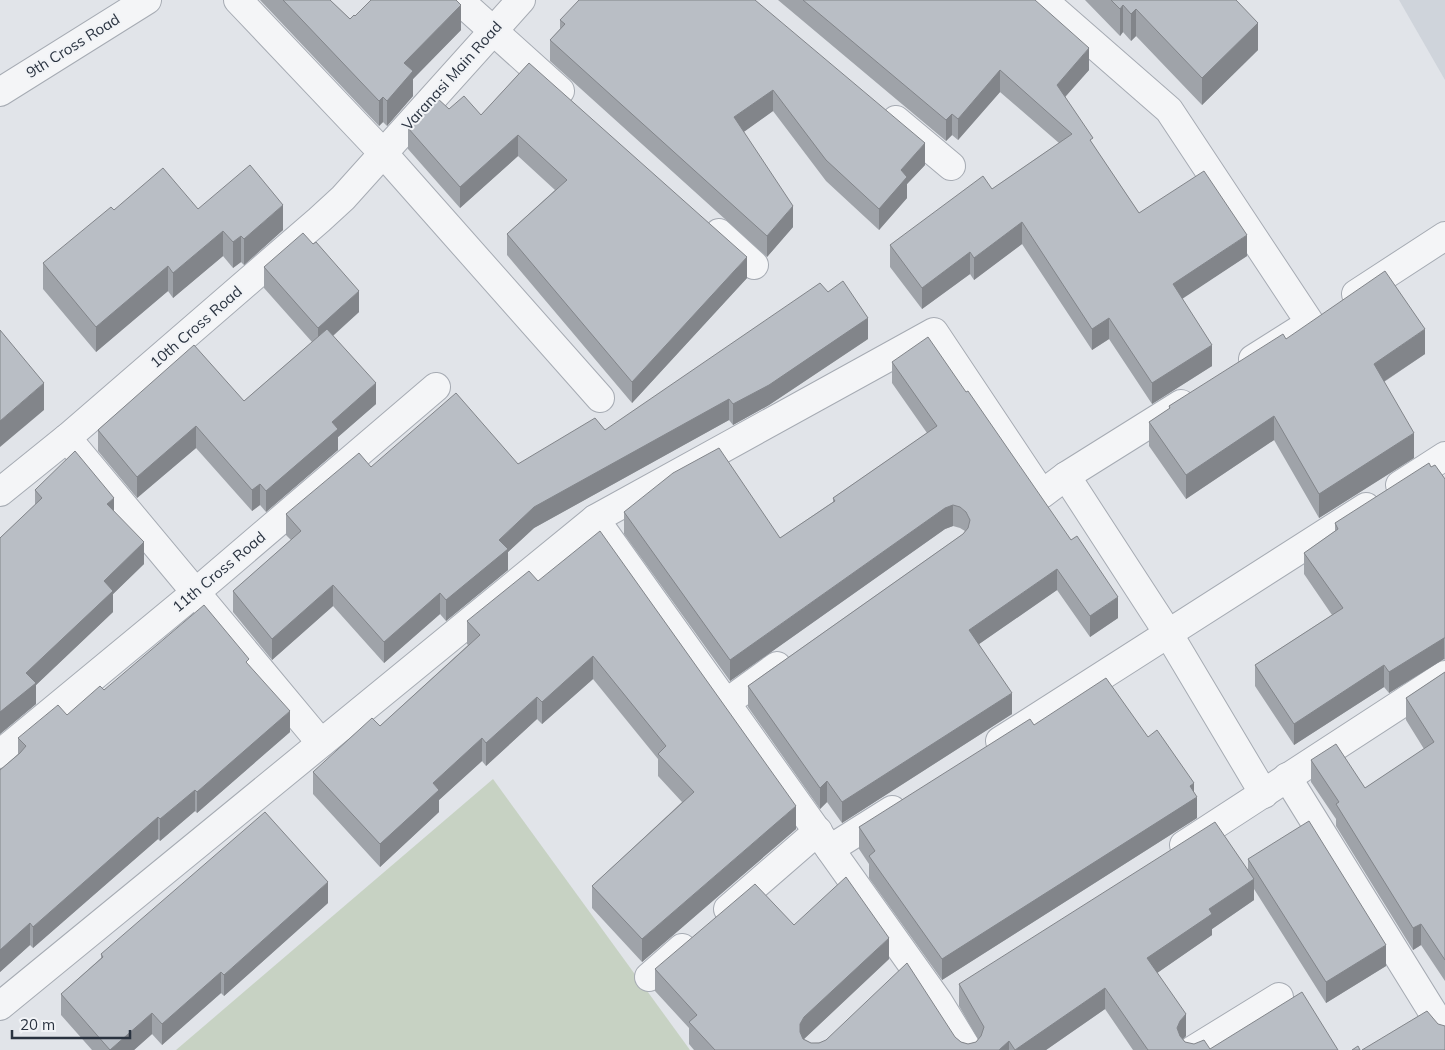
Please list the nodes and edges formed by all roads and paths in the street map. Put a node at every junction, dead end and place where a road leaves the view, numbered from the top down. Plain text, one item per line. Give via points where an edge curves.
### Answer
1 (147, 0) edge
2 (238, 0) edge
3 (459, 0) edge
4 (521, 0) edge
5 (1043, 0) edge
6 (494, 31) junction
7 (0, 92) edge
8 (875, 102) edge
9 (580, 109) edge
10 (383, 153) junction
11 (951, 166) dead end
12 (704, 219) edge
13 (1445, 236) edge
14 (754, 265) dead end
15 (1310, 323) junction
16 (1235, 370) edge
17 (436, 387) dead end
18 (1201, 392) edge
19 (600, 398) dead end
20 (67, 438) junction
21 (1445, 456) edge
22 (1066, 476) junction
23 (0, 492) edge
24 (595, 519) junction
25 (196, 592) junction
26 (1168, 633) junction
27 (799, 651) edge
28 (1443, 680) edge
29 (726, 703) junction
30 (322, 743) junction
31 (0, 754) edge
32 (978, 754) edge
33 (1288, 777) junction
34 (1264, 794) junction
35 (912, 796) edge
36 (824, 840) junction
37 (1164, 858) edge
38 (910, 961) junction
39 (649, 977) dead end
40 (890, 980) edge
41 (963, 985) edge
42 (1279, 997) dead end
43 (938, 1001) junction
44 (0, 1006) edge
45 (1445, 1032) edge
46 (968, 1050) edge
47 (1193, 1050) edge

1 - 7 street, 9th Cross Road
2 - 10 street
3 - 6 street
4 - 6 street, Varanasi Main Road
5 - 15 street via 1169,110
6 - 9 street
6 - 10 street, Varanasi Main Road
8 - 11 street
10 - 19 street
10 - 20 street, 10th Cross Road via 319,220
12 - 14 street
13 - 15 street
15 - 16 street
17 - 25 street, 11th Cross Road
18 - 22 street
20 - 23 street, 10th Cross Road
20 - 25 street
21 - 26 street
22 - 24 street via 1042,494 934,332
22 - 26 street
24 - 29 street
24 - 30 street
25 - 30 street
25 - 31 street, 11th Cross Road
26 - 32 street
26 - 34 street
27 - 29 street
28 - 33 street
29 - 36 street
30 - 44 street
33 - 34 street
33 - 45 street
34 - 37 street
35 - 36 street
36 - 38 street
36 - 39 street via 704,929
38 - 40 street
38 - 43 street
41 - 43 street
42 - 47 street
43 - 46 street

